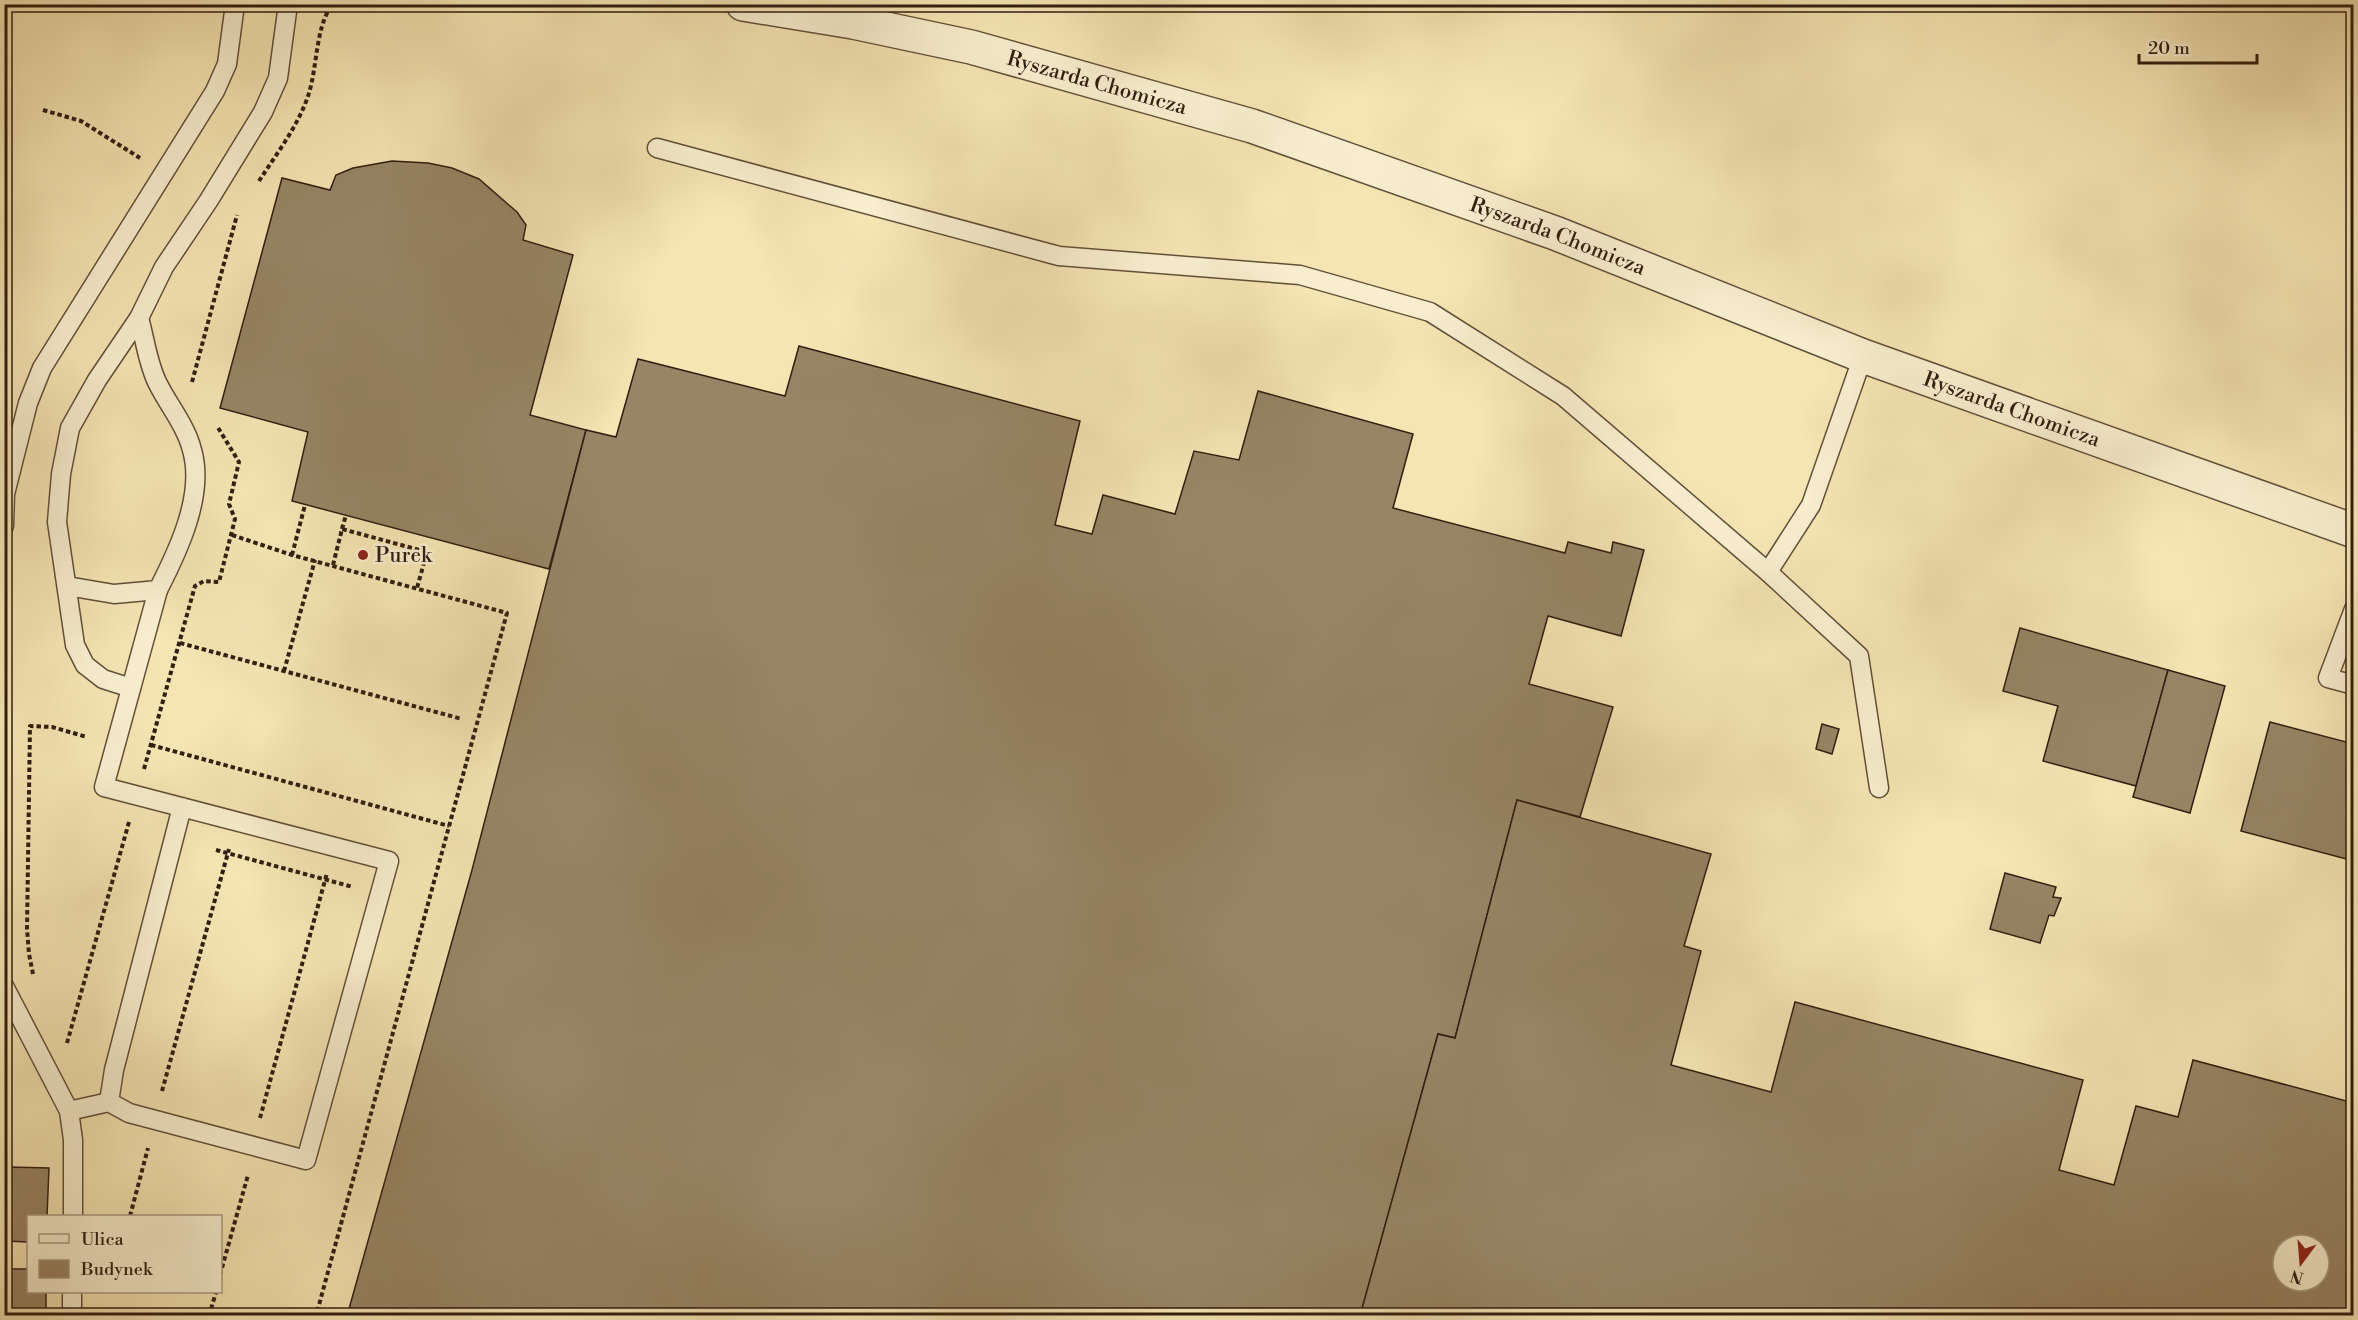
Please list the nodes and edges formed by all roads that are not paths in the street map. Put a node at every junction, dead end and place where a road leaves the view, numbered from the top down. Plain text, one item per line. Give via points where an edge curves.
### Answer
1 (235, 4) edge
2 (288, 4) edge
3 (743, 4) edge
4 (657, 148) dead end
5 (139, 318) junction
6 (1863, 356) junction
7 (4, 526) edge
8 (2354, 531) edge
9 (1768, 572) junction
10 (68, 586) junction
11 (158, 590) junction
12 (2354, 609) edge
13 (2354, 685) edge
14 (131, 688) junction
15 (1879, 789) dead end
16 (182, 807) junction
17 (4, 986) edge
18 (109, 1101) junction
19 (69, 1111) junction
20 (73, 1215) edge
21 (72, 1293) edge
22 (72, 1316) edge

1 - 7 lane via 227,64 215,91 42,368 28,403 5,494
2 - 5 lane via 278,78 263,112 164,267
3 - 6 street, Ryszarda Chomicza via 971,47 1252,126 1555,233
4 - 9 lane via 1059,256 1300,275 1431,312 1563,396
5 - 10 lane via 70,428 57,522
5 - 11 lane via 157,382 192,450 195,485 182,543
6 - 8 street, Ryszarda Chomicza
6 - 9 lane via 1811,505
9 - 15 lane via 1859,656
10 - 11 lane via 114,594
10 - 14 lane via 75,645 85,665 103,679
11 - 14 lane
12 - 13 lane via 2328,678
14 - 16 lane via 104,788
16 - 18 lane
16 - 18 lane via 389,861 306,1160 129,1113
17 - 19 lane
18 - 19 lane
19 - 20 lane
21 - 22 lane

